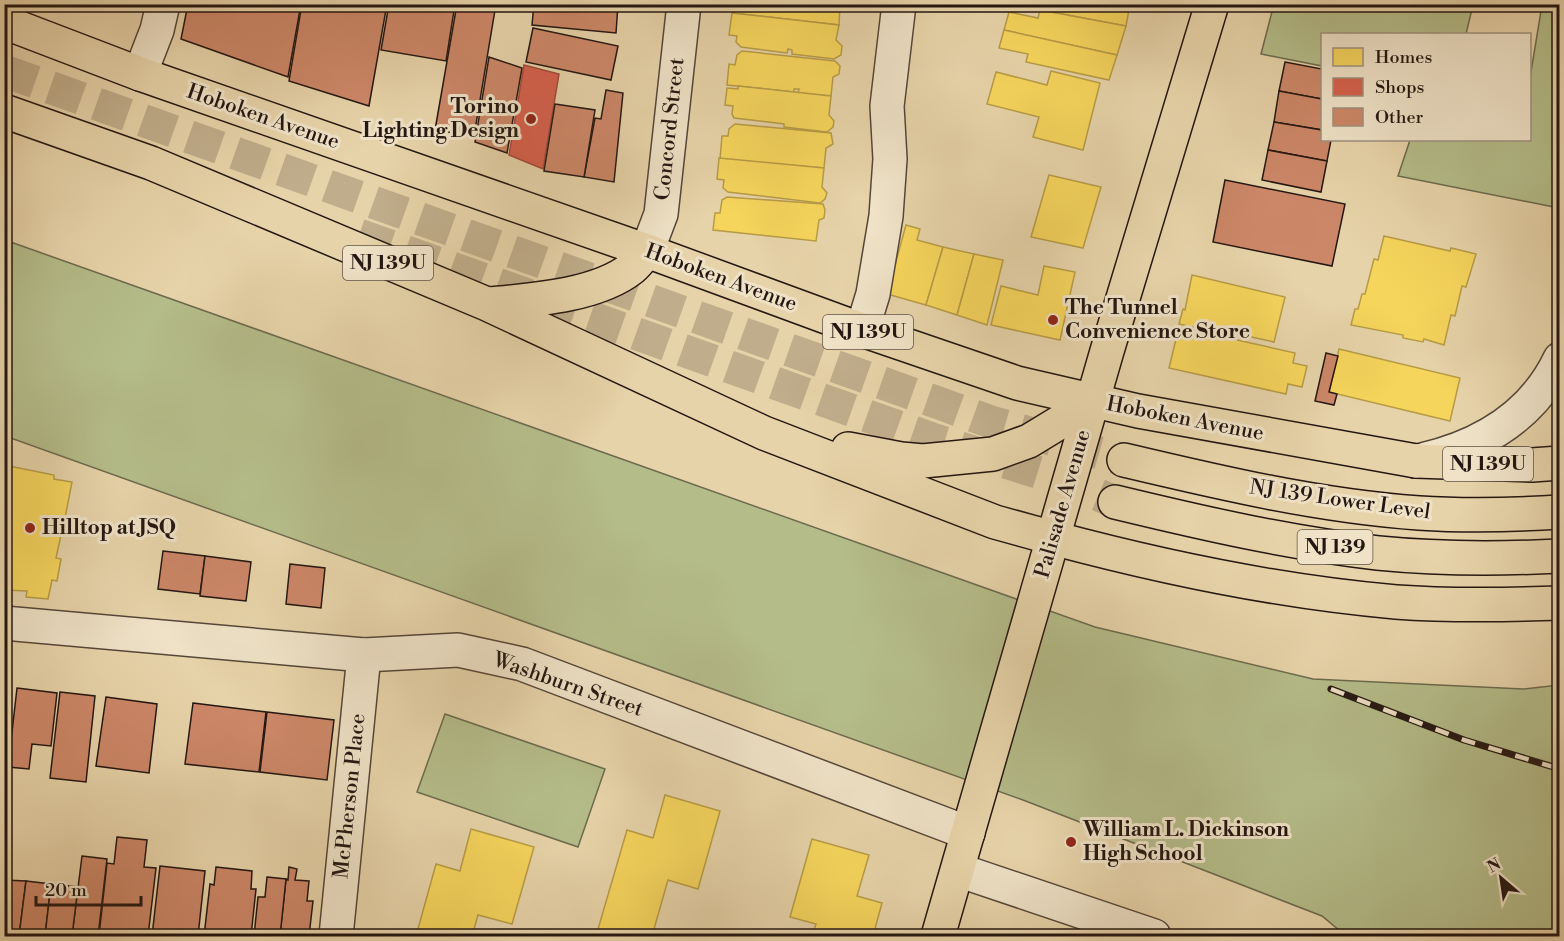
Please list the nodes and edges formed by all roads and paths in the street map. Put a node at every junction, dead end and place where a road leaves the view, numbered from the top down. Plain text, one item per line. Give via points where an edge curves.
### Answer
1 (163, 4) edge
2 (684, 4) edge
3 (899, 4) edge
4 (1212, 4) edge
5 (4, 22) edge
6 (140, 74) junction
7 (4, 111) edge
8 (647, 251) junction
9 (487, 304) junction
10 (862, 330) junction
11 (1560, 358) edge
12 (1093, 402) junction
13 (764, 433) junction
14 (1124, 460) tunnel mouth
15 (1416, 462) junction
16 (1560, 463) edge
17 (1114, 502) tunnel mouth
18 (1560, 512) edge
19 (1053, 538) junction
20 (1560, 556) edge
21 (1560, 603) edge
22 (4, 623) edge
23 (364, 655) junction
24 (972, 822) junction
25 (958, 870) junction
26 (336, 936) edge
27 (938, 936) edge
28 (1154, 936) edge

1 - 6 street
2 - 8 street, Concord Street via 661,214
3 - 10 street via 887,106 890,159 886,216 873,294
4 - 12 main road, Palisade Avenue
5 - 6 main road, Hoboken Avenue / NJ 139U
6 - 8 main road, Hoboken Avenue / NJ 139U
7 - 9 main road, NJ 139U via 152,163
8 - 9 main road via 633,268 590,288 565,295
8 - 10 main road, Hoboken Avenue / NJ 139U
9 - 13 main road, NJ 139U
10 - 12 main road, Hoboken Avenue / NJ 139U via 1017,383
11 - 15 street, Hoboken Avenue via 1535,399 1503,427 1443,455
12 - 13 main road via 1012,448 945,460 901,459
12 - 15 main road, Hoboken Avenue / NJ 139U
12 - 19 main road, Palisade Avenue
13 - 19 main road, NJ 139U via 995,522
14 - 18 main road, NJ 139 Lower Level / NJ 139 via 1250,488 1383,509 1482,515
15 - 16 main road, NJ 139U
17 - 20 main road, NJ 139 via 1241,531 1377,553 1445,558
19 - 21 main road, NJ 139U via 1207,574 1330,594 1396,602
19 - 24 main road, Palisade Avenue
22 - 23 street, Washburn Street
23 - 24 street, Washburn Street via 458,650 522,664
23 - 26 street, McPherson Place
24 - 25 main road, Palisade Avenue
25 - 27 main road, Palisade Avenue
25 - 28 street

